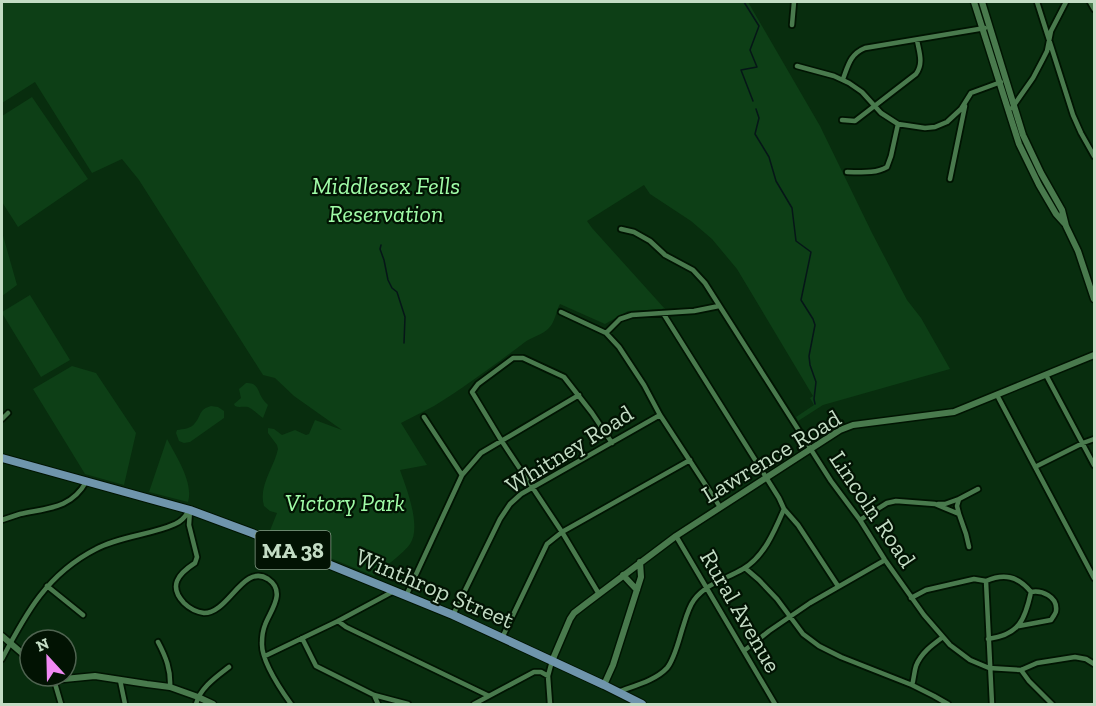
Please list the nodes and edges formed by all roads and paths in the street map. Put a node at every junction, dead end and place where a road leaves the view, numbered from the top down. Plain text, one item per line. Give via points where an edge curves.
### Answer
1 (794, 2) edge
2 (974, 2) edge
3 (982, 2) edge
4 (1037, 2) edge
5 (1066, 2) edge
6 (1090, 2) edge
7 (1095, 9) edge
8 (792, 25) dead end
9 (990, 27) junction
10 (982, 29) junction
11 (917, 40) junction
12 (1049, 40) junction
13 (797, 66) dead end
14 (843, 80) junction
15 (1003, 82) junction
16 (965, 103) junction
17 (874, 106) junction
18 (1014, 106) junction
19 (1008, 112) junction
20 (842, 120) dead end
21 (947, 122) junction
22 (898, 124) junction
23 (960, 127) junction
24 (1095, 156) edge
25 (847, 172) dead end
26 (950, 179) dead end
27 (1066, 226) junction
28 (621, 229) dead end
29 (1095, 298) edge
30 (719, 306) junction
31 (561, 312) dead end
32 (663, 313) junction
33 (606, 333) junction
34 (1095, 355) edge
35 (1046, 375) junction
36 (579, 395) junction
37 (998, 395) junction
38 (8, 413) dead end
39 (660, 415) junction
40 (424, 417) dead end
41 (2, 419) edge
42 (1095, 439) edge
43 (501, 440) junction
44 (612, 443) junction
45 (1083, 443) junction
46 (810, 448) junction
47 (2, 458) edge
48 (690, 460) junction
49 (1095, 465) edge
50 (1035, 467) junction
51 (462, 476) junction
52 (765, 477) junction
53 (86, 482) junction
54 (533, 488) junction
55 (978, 489) dead end
56 (958, 499) junction
57 (935, 504) junction
58 (720, 507) junction
59 (190, 510) junction
60 (784, 510) junction
61 (958, 514) junction
62 (2, 520) edge
63 (860, 520) junction
64 (562, 532) junction
65 (676, 536) junction
66 (969, 547) dead end
67 (885, 560) junction
68 (640, 562) junction
69 (1095, 565) edge
70 (745, 568) junction
71 (1089, 568) junction
72 (623, 575) junction
73 (1095, 578) edge
74 (986, 581) junction
75 (47, 585) junction
76 (838, 586) junction
77 (707, 587) junction
78 (637, 590) junction
79 (394, 591) junction
80 (1031, 592) junction
81 (599, 594) junction
82 (406, 596) junction
83 (911, 598) junction
84 (83, 615) dead end
85 (453, 615) junction
86 (789, 616) junction
87 (338, 621) junction
88 (1019, 626) junction
89 (2, 636) edge
90 (943, 637) junction
91 (302, 638) junction
92 (502, 638) junction
93 (988, 639) junction
94 (158, 642) dead end
95 (10, 643) junction
96 (18, 650) edge
97 (745, 650) junction
98 (265, 656) junction
99 (2, 659) edge
100 (552, 661) junction
101 (1095, 664) edge
102 (229, 667) dead end
103 (989, 668) junction
104 (1021, 670) junction
105 (548, 676) junction
106 (78, 677) edge
107 (120, 680) junction
108 (604, 685) junction
109 (912, 685) junction
110 (170, 687) junction
111 (55, 688) edge
112 (617, 692) junction
113 (374, 695) junction
114 (489, 696) junction
115 (198, 697) junction
116 (62, 705) edge
117 (125, 705) edge
118 (196, 705) edge
119 (213, 705) edge
120 (291, 705) edge
121 (378, 705) edge
122 (408, 705) edge
123 (474, 705) edge
124 (550, 705) edge
125 (642, 705) edge
126 (775, 705) edge
127 (948, 705) edge
128 (992, 705) edge
129 (1052, 705) edge

1 - 8 street
2 - 10 street
3 - 9 street
4 - 12 street
5 - 12 street
6 - 7 street
9 - 10 street
9 - 15 street
10 - 11 street
10 - 15 street
11 - 14 street via 860,50 850,60
11 - 17 street via 921,63 918,73
12 - 18 street via 1047,51
12 - 24 street via 1076,123
13 - 14 street
14 - 17 street via 862,92
15 - 16 street via 972,92
15 - 18 street
15 - 19 street
16 - 21 street
16 - 23 street
17 - 20 street via 855,121
17 - 22 street
18 - 19 street
18 - 27 street via 1029,149 1062,210
19 - 27 street via 1039,185
21 - 22 street via 929,128
21 - 23 street
22 - 25 street via 887,167 874,172
23 - 26 street
27 - 29 street
28 - 30 street, Lincoln Road via 650,241 665,255 693,270
30 - 32 street
30 - 46 street, Lincoln Road
31 - 33 street
32 - 33 street via 626,317
32 - 52 street
33 - 39 street via 619,347
34 - 35 street, Lawrence Road
35 - 37 street, Lawrence Road
35 - 45 street
36 - 43 street
36 - 43 street via 564,377 524,358 513,358 472,392
36 - 44 street
37 - 46 street, Lawrence Road via 954,412 853,425
37 - 50 street
38 - 41 street
39 - 44 street, Whitney Road
39 - 48 street
40 - 51 street
42 - 45 street
43 - 51 street via 481,453
43 - 54 street
44 - 54 street, Whitney Road
45 - 49 street
45 - 50 street
46 - 52 street, Lawrence Road
46 - 63 street, Lincoln Road
47 - 53 main road, Winthrop Street / MA 38
48 - 58 street
48 - 64 street
50 - 71 street
51 - 82 street
52 - 58 street, Lawrence Road
52 - 60 street
53 - 59 main road, Winthrop Street / MA 38
53 - 62 street via 64,504
54 - 64 street
54 - 85 street, Whitney Road via 510,504 500,519
55 - 56 street
56 - 57 street
56 - 61 street
57 - 61 street
57 - 63 street via 896,501
58 - 65 street, Lawrence Road
59 - 75 street via 177,524 97,548
59 - 79 main road, Winthrop Street / MA 38
59 - 98 street via 189,525 197,556 175,585 177,594 198,612 210,613 245,581 256,576 266,578 272,583 276,599 265,623 261,645
60 - 70 street via 768,544
60 - 76 street
61 - 66 street
63 - 67 street, Lincoln Road
64 - 81 street
64 - 92 street via 547,544
65 - 68 street, Lawrence Road
65 - 77 street, Rural Avenue
67 - 76 street
67 - 83 street, Lincoln Road
68 - 72 street, Lawrence Road
68 - 78 street
69 - 71 street
70 - 77 street
70 - 86 street
71 - 73 street
72 - 78 street
72 - 81 street, Lawrence Road
74 - 80 street via 1006,576
74 - 83 street via 974,579 926,590
74 - 93 street
75 - 84 street
75 - 95 street
76 - 86 street
77 - 97 street, Rural Avenue
77 - 112 street via 692,602 667,668 652,679
78 - 108 street
79 - 82 main road, Winthrop Street / MA 38
79 - 87 street
80 - 88 street
80 - 88 street via 1048,595 1056,610 1051,620
81 - 100 street, Lawrence Road via 570,619
82 - 85 main road, Winthrop Street / MA 38
83 - 90 street, Lincoln Road
85 - 92 main road, Winthrop Street / MA 38
86 - 97 street
86 - 109 street via 819,646
87 - 91 street
87 - 114 street
88 - 93 street via 1009,634
89 - 95 street
90 - 103 street, Lincoln Road via 963,656
90 - 109 street via 919,659
91 - 98 street
91 - 113 street via 316,666
92 - 100 main road, Winthrop Street / MA 38
93 - 103 street
94 - 110 street via 169,666
95 - 96 street
95 - 99 street
97 - 126 street, Rural Avenue
98 - 120 street
100 - 105 street
100 - 108 main road, Winthrop Street / MA 38
101 - 104 street via 1071,657
102 - 115 street
103 - 104 street
103 - 128 street
104 - 129 street
105 - 114 street via 534,672
105 - 124 street
106 - 107 street
107 - 110 street
107 - 117 street
108 - 112 main road, Winthrop Street / MA 38
109 - 127 street
110 - 115 street
111 - 116 street
112 - 125 main road, Winthrop Street / MA 38
113 - 121 street
113 - 122 street
114 - 123 street
115 - 118 street
115 - 119 street

